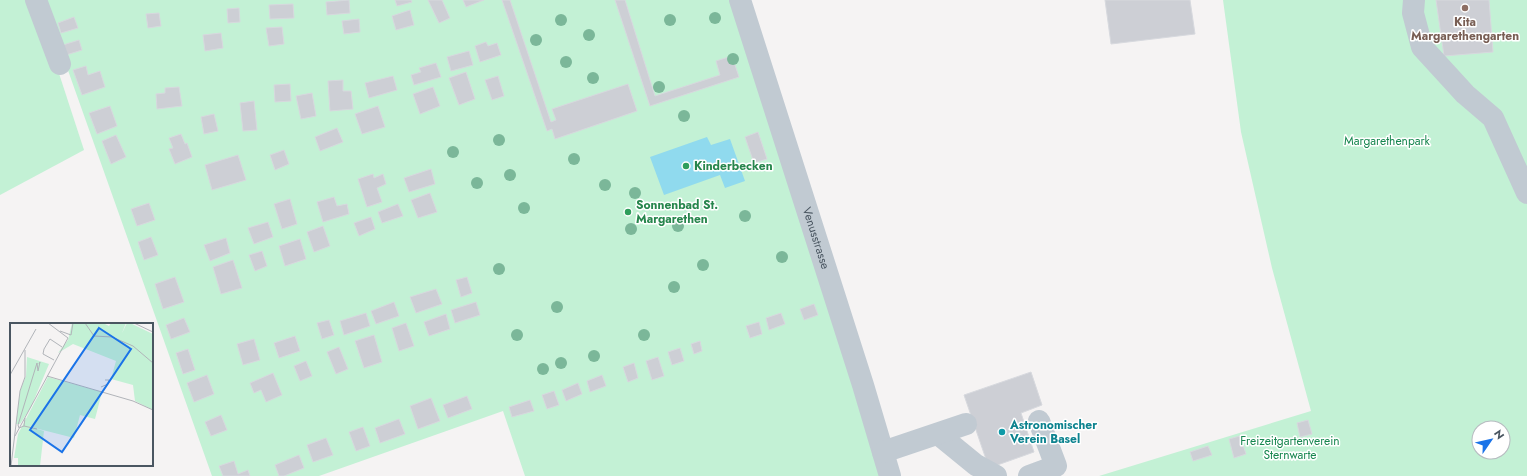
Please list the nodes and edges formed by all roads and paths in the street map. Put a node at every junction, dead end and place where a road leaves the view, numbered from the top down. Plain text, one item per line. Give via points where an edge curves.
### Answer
1 (36, 0) edge
2 (740, 0) edge
3 (1414, 0) edge
4 (60, 64) dead end
5 (1527, 193) edge
6 (1039, 421) dead end
7 (966, 424) dead end
8 (938, 434) junction
9 (883, 452) junction
10 (890, 476) edge
11 (996, 476) edge
12 (1029, 476) edge

1 - 4 lane
2 - 9 lane, Venusstrasse
3 - 5 lane via 1413,13 1422,47 1465,94 1493,118
6 - 12 lane via 1056,466
7 - 8 lane
8 - 9 lane
8 - 11 lane via 976,465
9 - 10 lane, Venusstrasse

